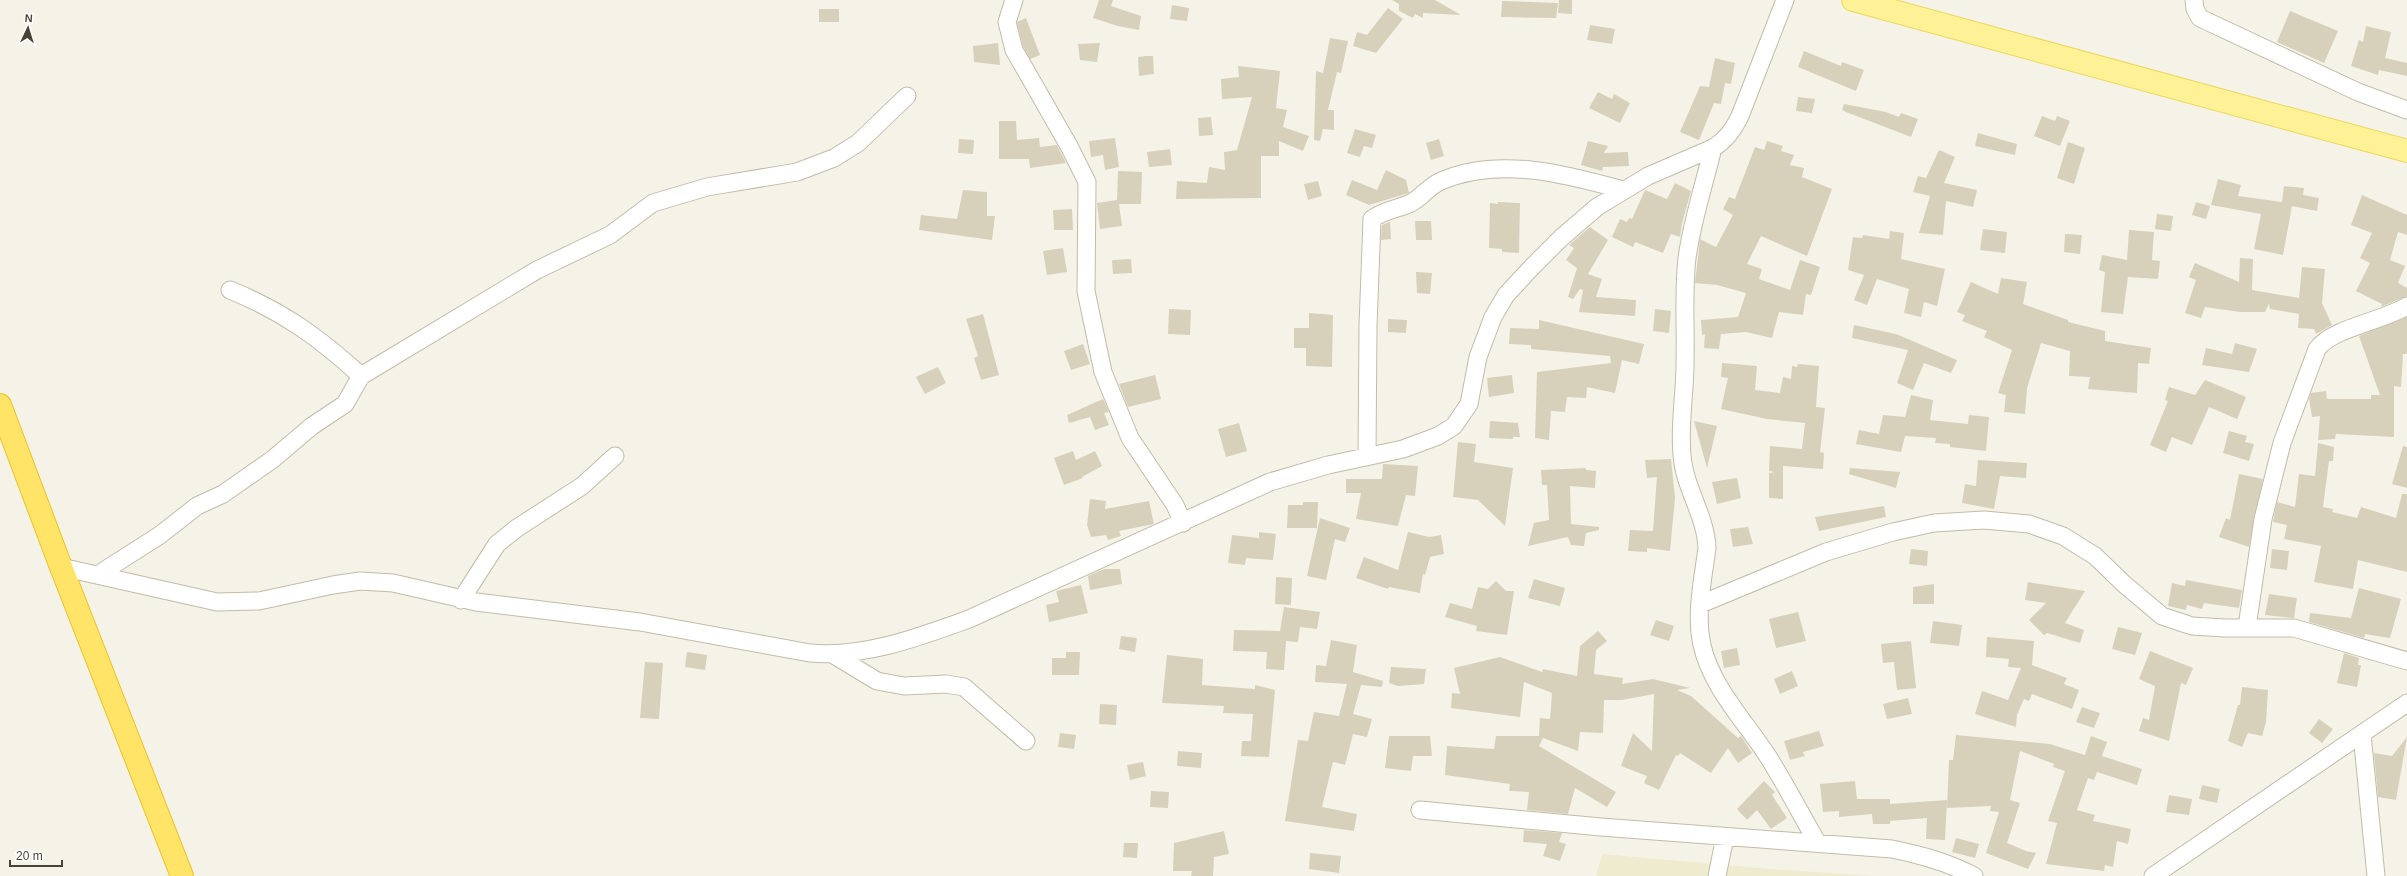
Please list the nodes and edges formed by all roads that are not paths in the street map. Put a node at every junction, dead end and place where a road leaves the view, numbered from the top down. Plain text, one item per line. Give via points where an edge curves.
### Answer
1 (1014, 0) edge
2 (1785, 0) edge
3 (1853, 0) edge
4 (2194, 0) edge
5 (907, 96) dead end
6 (2407, 110) edge
7 (1713, 148) junction
8 (2407, 151) edge
9 (1623, 190) junction
10 (230, 290) dead end
11 (2407, 306) edge
12 (361, 376) junction
13 (0, 405) edge
14 (615, 456) dead end
15 (1367, 457) junction
16 (1183, 523) junction
17 (61, 567) junction
18 (99, 574) junction
19 (461, 600) junction
20 (1701, 604) junction
21 (2247, 627) junction
22 (834, 655) junction
23 (2407, 661) edge
24 (2407, 702) edge
25 (2362, 734) junction
26 (1026, 741) dead end
27 (1420, 810) dead end
28 (1725, 837) junction
29 (1817, 842) junction
30 (182, 876) edge
31 (1717, 876) edge
32 (1974, 876) edge
33 (2153, 876) edge
34 (2376, 876) edge

1 - 16 street via 1007,22 1014,50 1087,182 1086,291 1103,372 1130,438 1175,505
2 - 7 street via 1740,116 1732,131
3 - 8 main road
4 - 6 street via 2200,18 2358,92
5 - 12 street via 858,143 834,158 797,172 707,187 653,202 610,235 537,270
7 - 9 street via 1648,176
7 - 20 street via 1693,226 1684,300 1682,455 1690,493 1707,539
9 - 15 street via 1597,207 1561,238 1506,295 1486,333 1478,357 1469,404 1454,426 1423,442
9 - 15 street via 1550,173 1483,169 1441,181 1413,202 1383,212 1372,219
10 - 12 street via 264,303 301,326 333,350
11 - 21 street via 2394,314 2327,338 2317,349 2282,442 2263,519
12 - 18 street via 345,404 223,494 197,506 160,535
13 - 17 highway
14 - 19 street via 582,486 497,544
15 - 16 street via 1328,464 1270,482
16 - 22 street via 1083,565 969,618 924,635
17 - 18 street
17 - 30 highway
18 - 19 street via 216,602 260,601 333,584 360,581 422,588
19 - 22 street via 640,622 810,653
20 - 21 street via 1826,552 1893,532 1934,523 1984,520 2029,524 2063,536 2095,556 2162,616 2192,626
20 - 29 street via 1699,622 1708,665 1766,754
21 - 23 street via 2294,628
22 - 26 street via 877,681 904,686 946,684 964,688
24 - 25 street
25 - 33 street
25 - 34 street
27 - 28 street
28 - 29 street
28 - 31 street
29 - 32 street via 1892,849 1925,855

